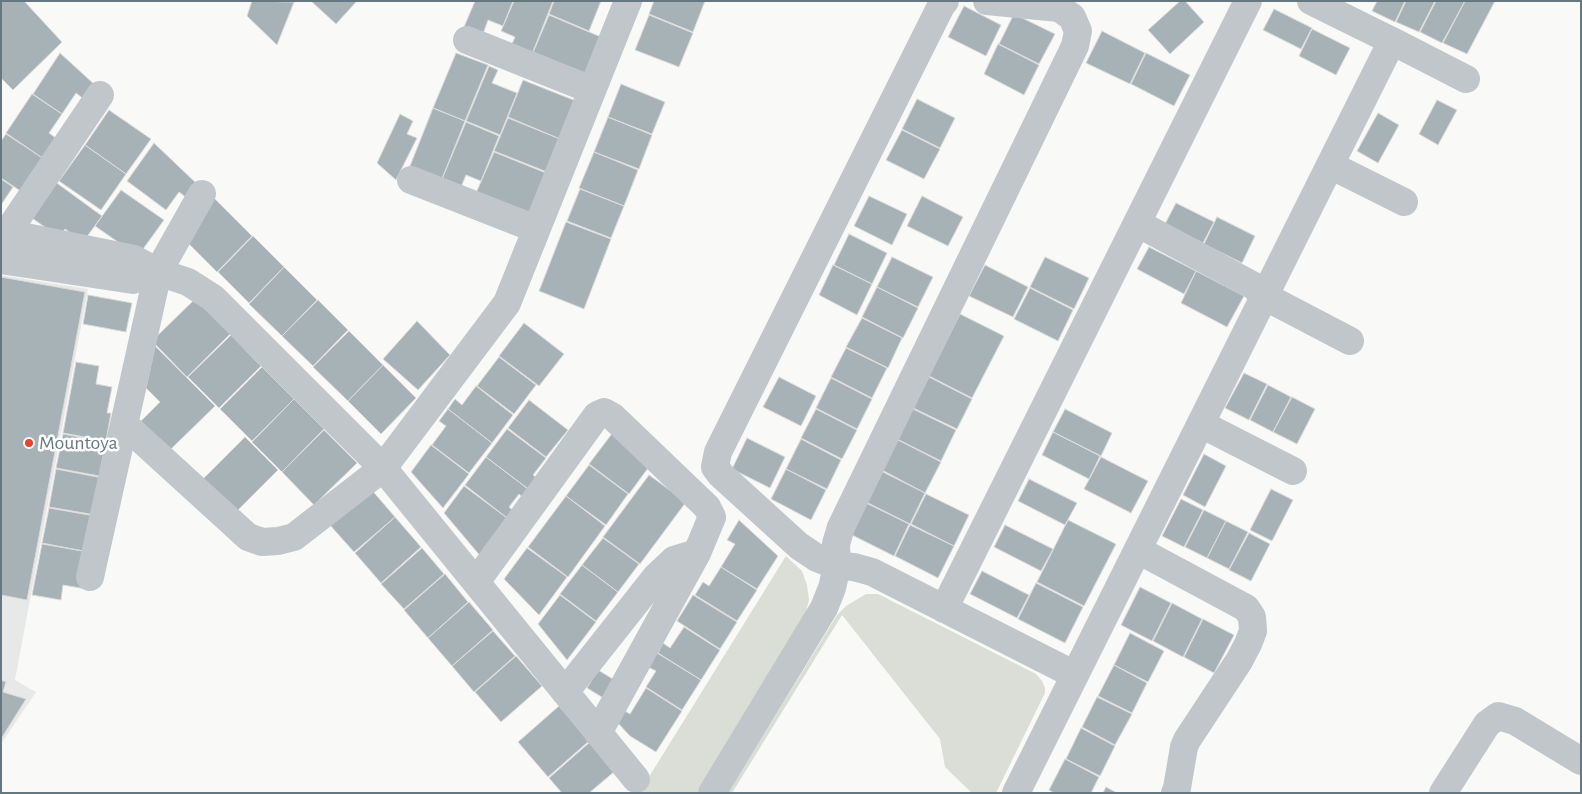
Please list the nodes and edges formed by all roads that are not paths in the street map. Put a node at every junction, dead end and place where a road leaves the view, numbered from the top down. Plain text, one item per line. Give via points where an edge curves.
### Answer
1 (628, 1) edge
2 (946, 1) edge
3 (987, 1) edge
4 (1248, 1) edge
5 (1311, 1) edge
6 (467, 40) dead end
7 (1392, 42) junction
8 (1466, 79) dead end
9 (592, 90) junction
10 (100, 94) dead end
11 (1330, 165) junction
12 (411, 180) dead end
13 (202, 194) dead end
14 (1404, 202) dead end
15 (1137, 223) junction
16 (536, 229) junction
17 (3, 237) edge
18 (1, 260) edge
19 (158, 272) junction
20 (1264, 296) junction
21 (1350, 341) dead end
22 (124, 424) junction
23 (1200, 424) junction
24 (383, 468) junction
25 (1293, 471) dead end
26 (1138, 550) junction
27 (697, 553) junction
28 (837, 566) junction
29 (90, 577) dead end
30 (476, 582) junction
31 (944, 609) junction
32 (1075, 675) junction
33 (565, 692) junction
34 (598, 734) junction
35 (1581, 761) edge
36 (636, 779) dead end
37 (712, 793) edge
38 (1016, 793) edge
39 (1175, 793) edge
40 (1443, 793) edge

1 - 9 street
2 - 28 street via 722,443 715,467 799,546
3 - 28 street via 1059,8 1072,17 1078,31 1075,46 841,527 836,544
4 - 15 street
5 - 7 street
6 - 9 street
7 - 8 street
7 - 11 street
9 - 16 street
10 - 17 street
11 - 14 street
11 - 20 street
12 - 16 street
13 - 19 street
15 - 20 street via 1254,286
15 - 31 street
16 - 24 street via 507,303
17 - 19 street via 134,259
18 - 19 street via 133,280
19 - 22 street
19 - 24 street via 188,282 213,298
20 - 21 street
20 - 23 street
22 - 24 street via 248,536 262,542 294,536
22 - 29 street
23 - 25 street
23 - 26 street
24 - 30 street
26 - 32 street
26 - 39 street via 1246,608 1252,617 1253,631 1239,661 1187,740
27 - 30 street via 712,517 707,507 604,412 597,415
27 - 33 street via 674,560 656,576
27 - 34 street
28 - 31 street via 872,572
28 - 37 street via 824,608
30 - 33 street
31 - 32 street
32 - 38 street
33 - 34 street
34 - 36 street
35 - 40 street via 1515,721 1498,716 1487,724

